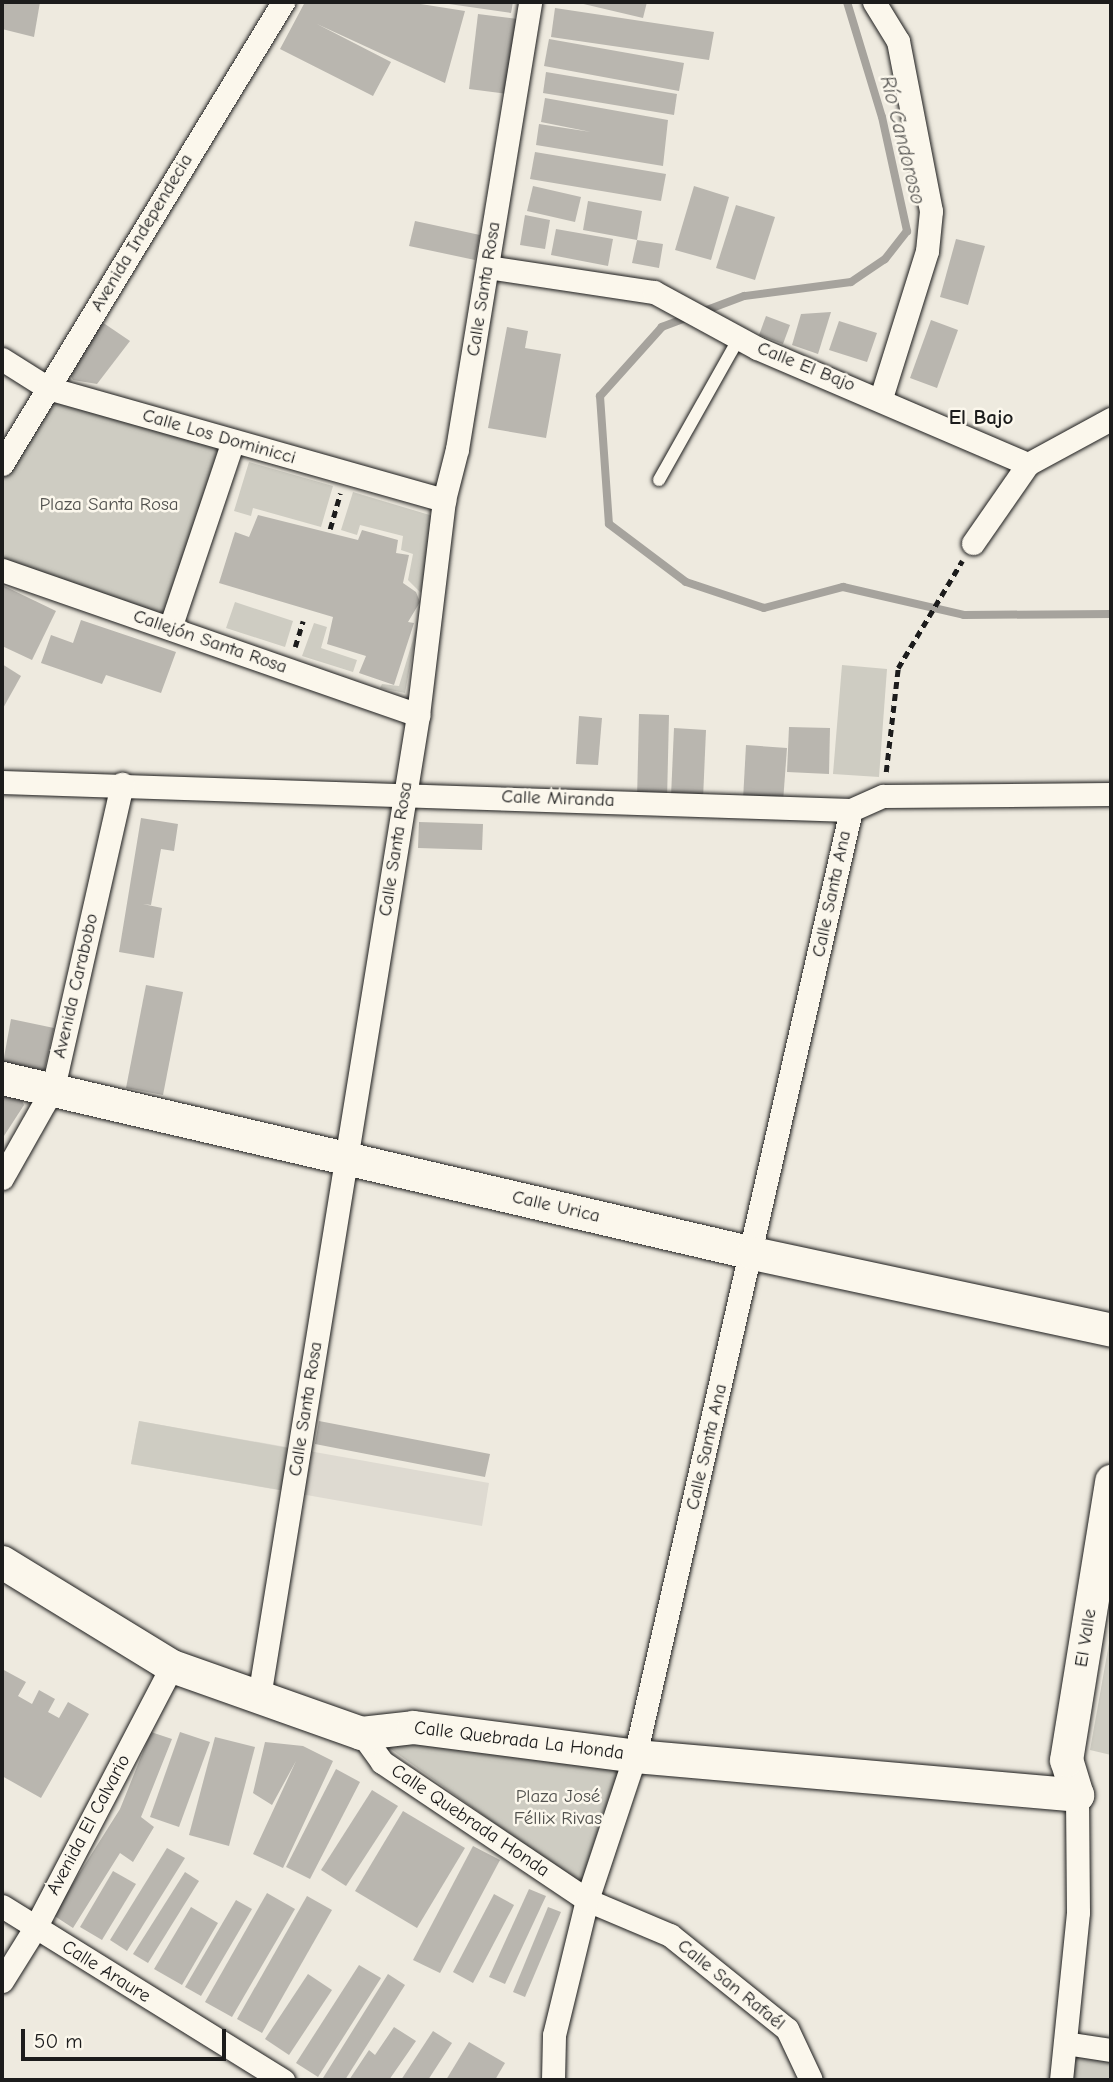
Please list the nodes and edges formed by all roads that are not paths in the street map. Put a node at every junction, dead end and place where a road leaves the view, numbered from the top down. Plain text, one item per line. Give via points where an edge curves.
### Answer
1 (283, 2) edge
2 (530, 2) edge
3 (874, 2) edge
4 (488, 267) junction
5 (739, 338) junction
6 (2, 359) edge
7 (48, 388) junction
8 (881, 398) junction
9 (1111, 419) edge
10 (233, 441) junction
11 (2, 464) edge
12 (1028, 464) junction
13 (659, 480) dead end
14 (444, 500) junction
15 (973, 543) dead end
16 (2, 570) edge
17 (170, 628) junction
18 (418, 715) junction
19 (2, 782) edge
20 (122, 784) junction
21 (404, 794) junction
22 (1111, 794) edge
23 (851, 810) junction
24 (2, 1078) edge
25 (53, 1088) junction
26 (347, 1158) junction
27 (2, 1178) edge
28 (752, 1253) junction
29 (1111, 1330) edge
30 (1111, 1481) edge
31 (2, 1562) edge
32 (172, 1666) junction
33 (259, 1697) junction
34 (361, 1733) junction
35 (635, 1756) junction
36 (1077, 1795) junction
37 (587, 1900) junction
38 (2, 1906) edge
39 (36, 1928) junction
40 (2, 1981) edge
41 (1065, 2043) junction
42 (1111, 2050) edge
43 (284, 2080) edge
44 (553, 2080) edge
45 (811, 2080) edge
46 (1061, 2080) edge

1 - 7 street, Avenida Independecia
2 - 4 street, Calle Santa Rosa
3 - 8 street via 898,41 931,211 927,251
4 - 5 street, Calle El Bajo via 654,292
4 - 14 street, Calle Santa Rosa
5 - 8 street, Calle El Bajo
5 - 13 lane
6 - 7 street, Calle Los Dominicci
7 - 10 street, Calle Los Dominicci
7 - 11 street, Avenida Independecia
8 - 12 street, Calle El Bajo
9 - 12 street
10 - 14 street, Calle Los Dominicci
10 - 17 street
12 - 15 street
14 - 18 street, Calle Santa Rosa
16 - 17 street, Callejón Santa Rosa
17 - 18 street, Callejón Santa Rosa
18 - 21 street, Calle Santa Rosa
19 - 20 street, Calle Miranda
20 - 21 street, Calle Miranda
20 - 25 street, Avenida Carabobo
21 - 23 street, Calle Miranda
21 - 26 street, Calle Santa Rosa
22 - 23 street, Calle Miranda via 883,796
23 - 28 street, Calle Santa Ana
24 - 25 main road, Calle Urica
25 - 26 main road, Calle Urica
25 - 27 street, Avenida Carabobo
26 - 28 main road, Calle Urica
26 - 33 street, Calle Santa Rosa
28 - 29 main road, Calle Urica
28 - 35 street, Calle Santa Ana
30 - 36 main road, El Valle via 1066,1760
31 - 32 main road, Calle Quebrada La Honda
32 - 33 main road, Calle Quebrada La Honda
32 - 39 street, Avenida El Calvario
33 - 34 main road, Calle Quebrada La Honda
34 - 35 main road, Calle Quebrada La Honda via 414,1727
34 - 37 street, Calle Quebrada Honda via 382,1762
35 - 36 main road, Calle Quebrada La Honda
35 - 37 street, Calle Santa Ana
36 - 41 street via 1078,1912
37 - 44 street, Calle Santa Ana via 554,2035
37 - 45 street, Calle San Rafaél via 670,1935 787,2029
38 - 39 street, Calle Araure
39 - 40 street, Avenida El Calvario
39 - 43 street, Calle Araure
41 - 42 street
41 - 46 street

